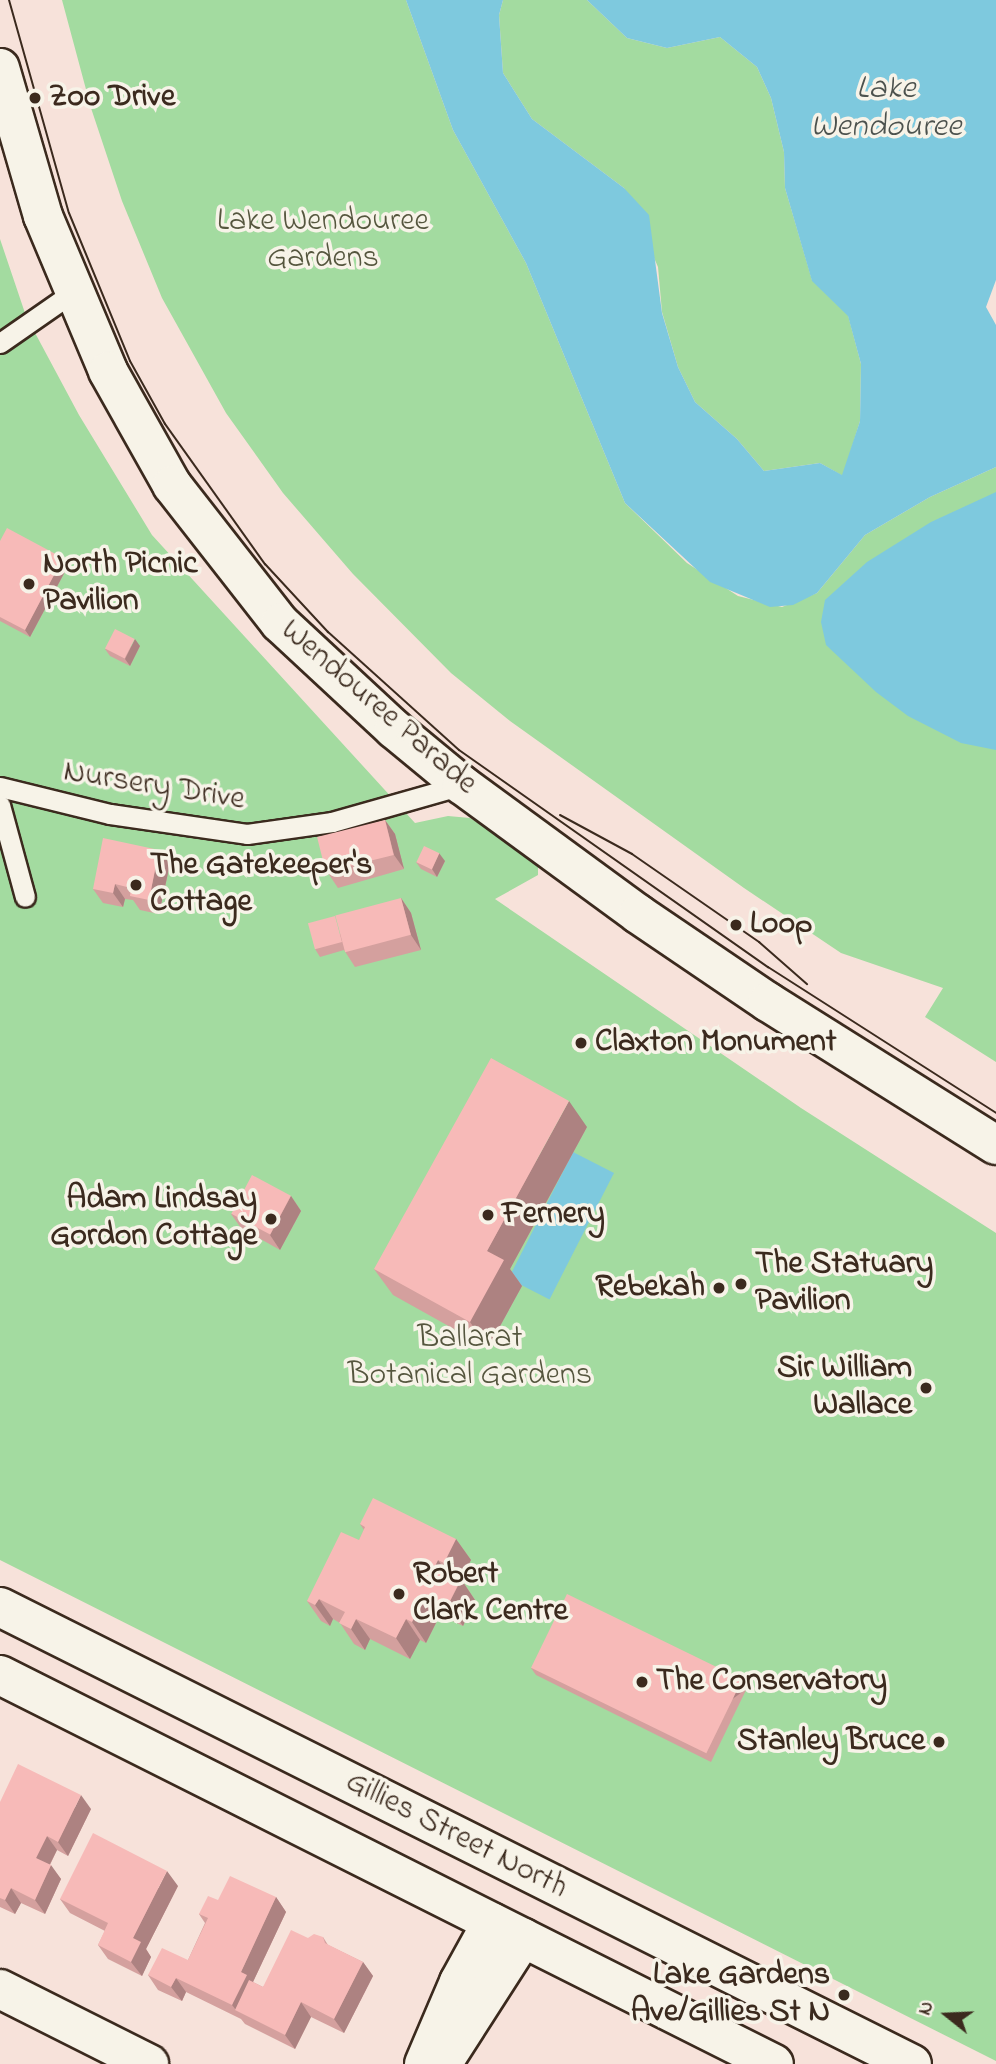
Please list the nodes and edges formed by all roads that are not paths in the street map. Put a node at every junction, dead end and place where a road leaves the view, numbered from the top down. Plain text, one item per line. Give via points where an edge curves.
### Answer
1 (0, 68) edge
2 (72, 293) junction
3 (0, 343) edge
4 (462, 785) junction
5 (0, 787) edge
6 (0, 805) edge
7 (25, 897) dead end
8 (996, 1145) edge
9 (0, 1607) edge
10 (0, 1675) edge
11 (535, 1876) junction
12 (507, 1930) junction
13 (0, 1989) edge
14 (149, 2064) edge
15 (424, 2064) edge
16 (442, 2064) edge
17 (774, 2064) edge
18 (912, 2064) edge

1 - 2 street, Wendouree Parade via 43,216
2 - 3 lane
2 - 4 street, Wendouree Parade via 108,370 173,485 239,576 316,659
4 - 5 lane, Nursery Drive via 332,822 247,834 110,814
4 - 8 street, Wendouree Parade via 747,988
6 - 7 lane
9 - 11 street, Gillies Street North
10 - 12 street, Gillies Street North
11 - 12 street
11 - 18 street, Gillies Street North
12 - 15 street via 459,1982
12 - 16 street
12 - 17 street, Gillies Street North
13 - 14 street

